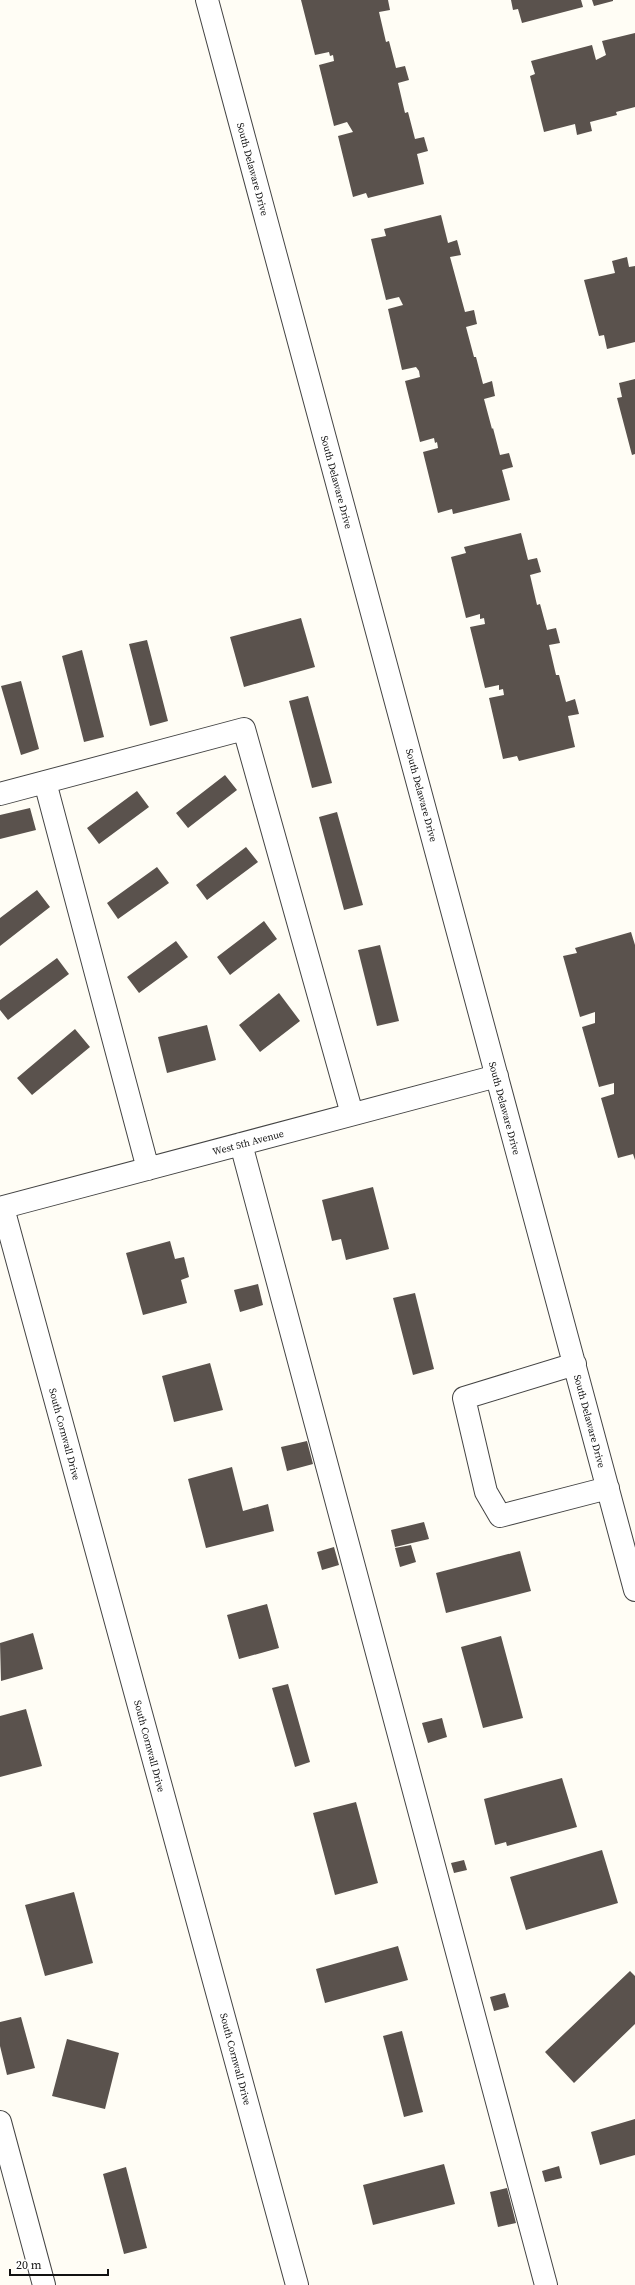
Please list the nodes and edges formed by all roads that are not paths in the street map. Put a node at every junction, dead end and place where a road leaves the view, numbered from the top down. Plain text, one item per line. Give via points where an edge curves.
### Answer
1 (207, 0) edge
2 (45, 782) junction
3 (0, 794) edge
4 (497, 1076) junction
5 (352, 1114) junction
6 (241, 1144) junction
7 (148, 1169) junction
8 (2, 1208) edge
9 (575, 1364) junction
10 (608, 1488) junction
11 (635, 1590) edge
12 (0, 2122) edge
13 (44, 2285) edge
14 (297, 2285) edge
15 (546, 2285) edge

1 - 4 street, South Delaware Drive
2 - 3 street
2 - 5 street via 244,729
2 - 7 street
4 - 5 street, West 5th Avenue
4 - 9 street, South Delaware Drive
5 - 6 street, West 5th Avenue
6 - 7 street, West 5th Avenue
6 - 15 street
7 - 8 street, West 5th Avenue
8 - 14 street, South Cornwall Drive
9 - 10 street, South Delaware Drive
9 - 10 street via 464,1398 486,1492 500,1516
10 - 11 street, South Delaware Drive
12 - 13 street

